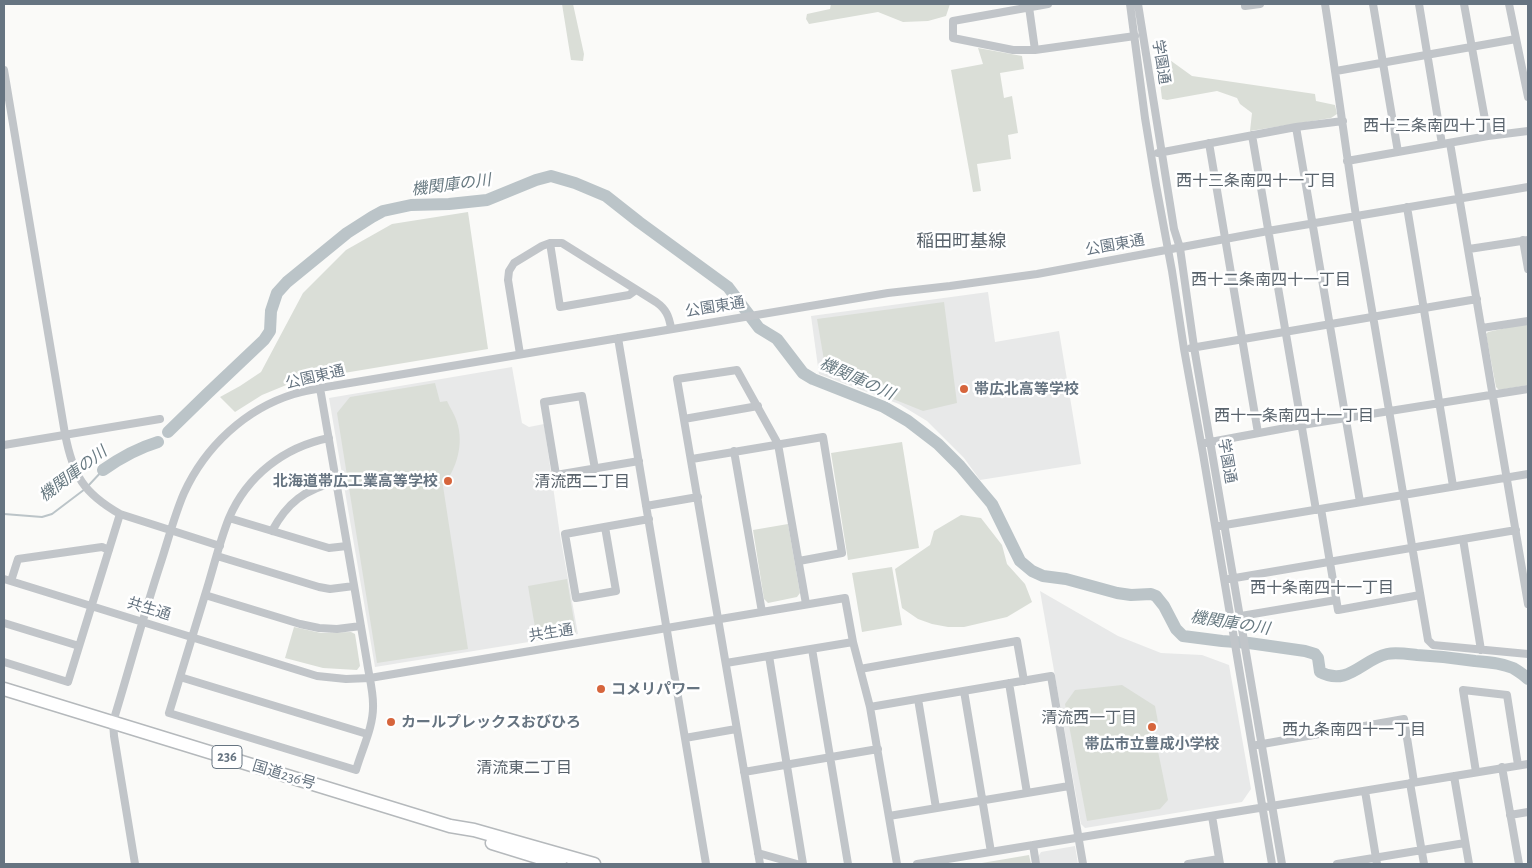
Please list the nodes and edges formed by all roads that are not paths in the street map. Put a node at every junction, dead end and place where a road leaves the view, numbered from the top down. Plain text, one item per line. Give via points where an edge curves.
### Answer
1 (1048, 4) edge
2 (1130, 4) edge
3 (1138, 4) edge
4 (1245, 4) edge
5 (1260, 4) edge
6 (1324, 4) edge
7 (1373, 4) edge
8 (1419, 4) edge
9 (1464, 4) edge
10 (1509, 4) edge
11 (1029, 7) junction
12 (1135, 36) junction
13 (1516, 40) junction
14 (1472, 47) junction
15 (1035, 50) junction
16 (1428, 54) junction
17 (1383, 63) junction
18 (4, 70) edge
19 (1336, 71) junction
20 (1528, 98) edge
21 (1343, 121) junction
22 (1296, 127) junction
23 (1528, 131) edge
24 (1252, 135) junction
25 (1488, 136) junction
26 (1210, 143) junction
27 (1446, 143) junction
28 (1161, 152) junction
29 (1398, 152) junction
30 (1151, 154) junction
31 (1347, 161) junction
32 (1528, 187) edge
33 (1459, 198) junction
34 (1407, 207) junction
35 (1356, 216) junction
36 (1313, 224) junction
37 (1268, 231) junction
38 (1226, 239) junction
39 (1526, 240) edge
40 (550, 243) junction
41 (1180, 248) junction
42 (1469, 249) junction
43 (1168, 250) junction
44 (1528, 269) edge
45 (636, 290) junction
46 (1477, 299) junction
47 (1424, 308) junction
48 (1373, 316) junction
49 (1528, 321) edge
50 (1329, 323) junction
51 (672, 328) junction
52 (1482, 328) junction
53 (1286, 331) junction
54 (618, 338) junction
55 (1243, 338) junction
56 (1194, 347) junction
57 (1184, 349) junction
58 (520, 354) junction
59 (320, 388) junction
60 (1528, 389) edge
61 (1493, 395) junction
62 (1439, 403) junction
63 (758, 406) junction
64 (1388, 411) junction
65 (160, 418) dead end
66 (1345, 418) junction
67 (684, 419) junction
68 (1302, 425) junction
69 (1258, 433) junction
70 (65, 434) junction
71 (329, 438) junction
72 (1205, 443) junction
73 (778, 444) junction
74 (4, 445) edge
75 (734, 452) junction
76 (692, 459) junction
77 (639, 461) junction
78 (595, 468) junction
79 (1528, 474) edge
80 (1507, 477) junction
81 (336, 482) junction
82 (1453, 486) junction
83 (1403, 495) junction
84 (698, 497) junction
85 (1360, 502) junction
86 (646, 506) junction
87 (1319, 510) junction
88 (120, 514) junction
89 (229, 518) junction
90 (649, 519) junction
91 (1224, 525) junction
92 (605, 527) junction
93 (1215, 527) junction
94 (172, 530) junction
95 (1516, 530) junction
96 (272, 531) junction
97 (1463, 538) junction
98 (220, 546) junction
99 (347, 546) junction
100 (1412, 547) junction
101 (109, 550) junction
102 (217, 556) junction
103 (799, 561) junction
104 (1330, 561) junction
105 (1228, 579) junction
106 (7, 580) edge
107 (354, 586) junction
108 (206, 595) junction
109 (1420, 595) junction
110 (1336, 600) junction
111 (806, 604) junction
112 (1528, 604) edge
113 (91, 606) junction
114 (762, 612) junction
115 (1235, 617) junction
116 (718, 619) junction
117 (142, 621) junction
118 (4, 623) edge
119 (361, 626) junction
120 (667, 627) junction
121 (192, 638) junction
122 (853, 642) junction
123 (79, 646) junction
124 (812, 648) junction
125 (1481, 650) junction
126 (1528, 654) edge
127 (769, 656) junction
128 (4, 662) edge
129 (726, 663) junction
130 (860, 669) junction
131 (180, 677) junction
132 (370, 678) junction
133 (1024, 681) junction
134 (1009, 683) junction
135 (4, 689) edge
136 (964, 691) junction
137 (918, 698) junction
138 (870, 707) junction
139 (113, 722) junction
140 (736, 729) junction
141 (367, 734) junction
142 (685, 738) junction
143 (1261, 744) junction
144 (1251, 746) junction
145 (878, 749) junction
146 (830, 758) junction
147 (787, 764) junction
148 (1528, 764) edge
149 (1518, 765) junction
150 (1502, 767) junction
151 (744, 772) junction
152 (1476, 772) junction
153 (1454, 776) junction
154 (1412, 783) junction
155 (1069, 786) junction
156 (1365, 791) junction
157 (1027, 793) junction
158 (982, 800) junction
159 (1272, 806) junction
160 (1262, 807) junction
161 (936, 808) junction
162 (1528, 812) edge
163 (1510, 815) junction
164 (889, 816) junction
165 (1212, 816) junction
166 (450, 826) junction
167 (1079, 838) junction
168 (1465, 843) junction
169 (1033, 845) junction
170 (1422, 850) junction
171 (991, 852) junction
172 (758, 853) junction
173 (1377, 861) edge
174 (1220, 862) edge
175 (135, 864) edge
176 (560, 864) edge
177 (594, 864) edge
178 (706, 864) edge
179 (760, 864) edge
180 (797, 864) edge
181 (803, 864) edge
182 (848, 864) edge
183 (897, 864) edge
184 (917, 864) edge
185 (1036, 864) edge
186 (1083, 864) edge
187 (1188, 864) edge
188 (1272, 864) edge
189 (1282, 864) edge
190 (1337, 864) edge
191 (1424, 864) edge
192 (1469, 864) edge
193 (1519, 864) edge

1 - 11 street
2 - 12 street, 学園通
3 - 28 street, 学園通
4 - 5 street
6 - 19 street
7 - 17 street
8 - 16 street
9 - 14 street
10 - 13 street
11 - 15 street
11 - 15 street via 953,21 953,38 1013,50
12 - 15 street
12 - 30 street, 学園通
13 - 14 street
13 - 20 street
14 - 16 street
14 - 25 street
16 - 17 street
16 - 27 street
17 - 19 street
17 - 29 street
18 - 70 street
19 - 21 street
21 - 22 street
21 - 31 street
22 - 24 street
22 - 36 street
23 - 25 street
24 - 26 street
24 - 37 street
25 - 27 street
26 - 28 street
26 - 38 street
27 - 29 street
27 - 33 street
28 - 30 street
28 - 41 street, 学園通
29 - 31 street
30 - 43 street, 学園通
31 - 35 street
32 - 33 street, 公園東通
33 - 34 street, 公園東通
33 - 42 street
34 - 35 street, 公園東通
34 - 47 street
35 - 36 street, 公園東通
35 - 48 street
36 - 37 street, 公園東通
36 - 50 street
37 - 38 street, 公園東通
37 - 53 street
38 - 41 street, 公園東通
38 - 55 street
39 - 42 street
39 - 44 street
40 - 45 street via 562,243
40 - 45 street via 560,307 629,295
40 - 58 street via 514,263 509,271
41 - 43 street, 公園東通
41 - 56 street, 学園通
42 - 46 street
43 - 51 street, 公園東通 via 1037,274 888,293
43 - 57 street, 学園通
45 - 51 street via 664,308
46 - 47 street
46 - 52 street
47 - 48 street
47 - 62 street
48 - 50 street
48 - 64 street
49 - 52 street
50 - 53 street
50 - 66 street
51 - 54 street, 公園東通
52 - 61 street
53 - 55 street
53 - 68 street
54 - 58 street, 公園東通
54 - 77 street
55 - 56 street
55 - 69 street
56 - 57 street
56 - 72 street, 学園通
57 - 72 street, 学園通
58 - 59 street, 公園東通
59 - 71 street
59 - 94 street, 公園東通 via 269,404 224,436 194,474
60 - 61 street
61 - 62 street
61 - 80 street
62 - 64 street
62 - 82 street
63 - 67 street
63 - 67 street via 737,370 677,379
63 - 73 street
64 - 66 street
64 - 83 street
65 - 70 street
66 - 68 street
66 - 85 street
67 - 76 street
68 - 69 street
68 - 87 street
69 - 72 street
70 - 74 street
70 - 88 street via 69,457 85,487
71 - 81 street
71 - 89 street via 311,441 273,461 250,483
72 - 91 street, 学園通
72 - 93 street, 学園通
73 - 75 street
73 - 103 street
73 - 103 street via 823,437 842,553
75 - 76 street
75 - 114 street
76 - 84 street
77 - 78 street
77 - 86 street
78 - 78 street via 556,475 544,402 582,396
79 - 80 street
80 - 82 street
80 - 95 street
81 - 96 street via 302,495 279,518
81 - 99 street
82 - 83 street
83 - 85 street
83 - 100 street
84 - 86 street
84 - 116 street
85 - 87 street
86 - 90 street
87 - 91 street
87 - 104 street
88 - 94 street
88 - 101 street
89 - 96 street
89 - 98 street
90 - 92 street
90 - 120 street
91 - 93 street
91 - 105 street, 学園通
92 - 92 street via 565,534 576,598 616,591
93 - 105 street, 学園通
94 - 98 street
94 - 117 street, 公園東通
95 - 97 street
95 - 112 street
96 - 99 street via 329,548
97 - 100 street
97 - 125 street
98 - 102 street
99 - 107 street
100 - 104 street
100 - 109 street
101 - 106 street via 102,548 18,559
101 - 113 street
102 - 107 street via 319,588
102 - 108 street
103 - 111 street
104 - 105 street
104 - 110 street
105 - 115 street, 学園通
106 - 113 street, 共生通
107 - 119 street
108 - 119 street via 319,628
108 - 121 street
109 - 110 street via 1338,610
109 - 125 street via 1428,640 1433,645
110 - 115 street
111 - 114 street, 共生通
111 - 122 street, 共生通 via 845,598
113 - 117 street, 共生通
113 - 123 street
114 - 116 street, 共生通
115 - 143 street, 学園通 via 1242,632
115 - 144 street, 学園通 via 1233,630
116 - 120 street, 共生通
116 - 129 street
117 - 121 street, 共生通
117 - 139 street, 公園東通
118 - 123 street
119 - 132 street
120 - 132 street, 共生通
120 - 142 street
121 - 131 street
121 - 132 street, 共生通 via 317,676
122 - 124 street
122 - 130 street, 共生通
123 - 128 street via 68,682
124 - 127 street
124 - 146 street
125 - 126 street
127 - 129 street
127 - 147 street
129 - 140 street
130 - 133 street via 1017,641
130 - 138 street, 共生通
131 - 141 street
131 - 141 street via 169,712 356,770
132 - 141 street via 373,704
133 - 134 street
133 - 155 street via 1051,676
134 - 136 street
134 - 157 street
135 - 139 highway, 国道236号 / 236
136 - 137 street
136 - 158 street
137 - 138 street
137 - 161 street
138 - 145 street, 共生通
139 - 166 highway, 国道236号 / 236
139 - 175 street
140 - 142 street
140 - 151 street
142 - 178 street
143 - 144 street
143 - 154 street via 1404,719
143 - 159 street, 学園通
144 - 160 street, 学園通
145 - 146 street
145 - 164 street, 共生通
146 - 147 street
146 - 182 street
147 - 151 street
147 - 181 street
148 - 149 street
149 - 150 street
149 - 152 street via 1507,695 1463,690
150 - 152 street
150 - 163 street
151 - 172 street
152 - 153 street
153 - 154 street
153 - 168 street
154 - 156 street
154 - 170 street
155 - 157 street
155 - 167 street
156 - 159 street
156 - 173 street
157 - 158 street
158 - 161 street
158 - 171 street
159 - 160 street
159 - 189 street, 学園通
160 - 165 street
160 - 188 street, 学園通
161 - 164 street
162 - 163 street
163 - 193 street
164 - 183 street, 共生通
165 - 167 street
165 - 174 street
166 - 176 highway, 国道236号 / 236 via 470,836
166 - 177 highway, 国道236号 / 236 via 483,832
167 - 169 street
167 - 186 street
168 - 170 street
168 - 192 street
169 - 171 street
169 - 185 street
170 - 173 street
170 - 191 street
171 - 184 street
172 - 179 street
172 - 180 street
173 - 190 street
174 - 187 street

